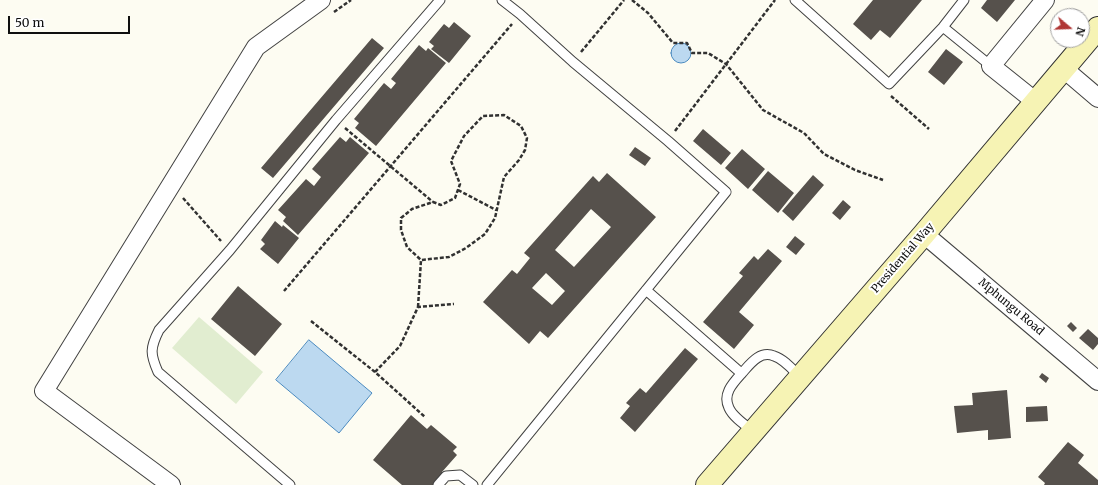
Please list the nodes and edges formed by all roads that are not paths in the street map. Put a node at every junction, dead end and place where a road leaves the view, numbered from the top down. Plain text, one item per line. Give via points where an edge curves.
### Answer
1 (440, 0) edge
2 (502, 0) edge
3 (794, 0) edge
4 (964, 0) edge
5 (1045, 0) edge
6 (327, 7) edge
7 (943, 27) junction
8 (1098, 28) edge
9 (991, 66) junction
10 (1064, 69) junction
11 (1098, 98) edge
12 (1036, 102) junction
13 (924, 234) junction
14 (646, 290) junction
15 (742, 373) junction
16 (800, 377) junction
17 (1098, 381) edge
18 (753, 431) junction
19 (171, 485) edge
20 (290, 485) edge
21 (438, 485) edge
22 (472, 485) edge
23 (487, 485) edge
24 (707, 485) edge

1 - 20 lane via 336,120 230,250 159,330 152,344 152,358 158,372
2 - 14 lane via 726,192
3 - 7 lane via 889,84
4 - 7 lane
5 - 9 street
6 - 19 street via 256,47 44,391
7 - 9 lane
8 - 10 main road, Presidential Way
9 - 12 street
10 - 11 street
10 - 12 main road, Presidential Way
12 - 13 main road, Presidential Way
13 - 16 main road, Presidential Way
13 - 17 street, Mphungu Road
14 - 15 lane
14 - 23 lane
15 - 16 lane via 751,362 766,354 781,360
15 - 18 lane via 732,384 726,400 734,414
16 - 18 main road, Presidential Way
18 - 24 main road, Presidential Way
21 - 22 lane via 446,476 460,475

